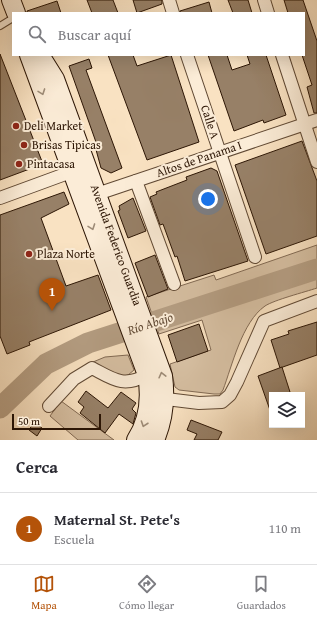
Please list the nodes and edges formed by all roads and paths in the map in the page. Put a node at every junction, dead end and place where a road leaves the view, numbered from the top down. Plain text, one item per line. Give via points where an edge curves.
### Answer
1 (11, 0) edge
2 (169, 0) edge
3 (264, 0) edge
4 (16, 12) edge
5 (174, 12) edge
6 (268, 12) edge
7 (12, 19) edge
8 (0, 26) edge
9 (29, 56) edge
10 (41, 56) edge
11 (187, 56) edge
12 (282, 56) edge
13 (317, 120) edge
14 (304, 124) junction
15 (220, 152) junction
16 (317, 162) edge
17 (79, 169) junction
18 (136, 181) junction
19 (90, 196) junction
20 (0, 198) edge
21 (255, 257) dead end
22 (174, 284) dead end
23 (317, 302) edge
24 (148, 362) junction
25 (157, 398) junction
26 (49, 406) dead end
27 (136, 440) edge
28 (155, 440) edge

1 - 4 street
2 - 5 street
3 - 6 street
7 - 8 lane
9 -> 17 street, Avenida Federico Guardia
10 - 17 street, Avenida Federico Guardia via 55,79
11 - 15 street, Calle A
12 - 14 street
13 - 14 street, Altos de Panama I
14 - 15 street, Altos de Panama I
14 - 16 street
15 - 18 street, Altos de Panama I
15 - 21 street, Calle A
17 - 19 street, Avenida Federico Guardia
17 - 20 street
18 - 19 street, Altos de Panama I
18 - 22 street
19 - 24 street, Avenida Federico Guardia
23 - 25 street via 264,321 237,382 230,395 222,402 199,403
24 - 25 street, Avenida Federico Guardia
25 -> 24 street, Avenida Federico Guardia via 163,376
24 - 26 street via 139,379 119,382 92,368 74,379
25 -> 27 street, Avenida Federico Guardia
25 - 28 street, Avenida Federico Guardia via 162,424

